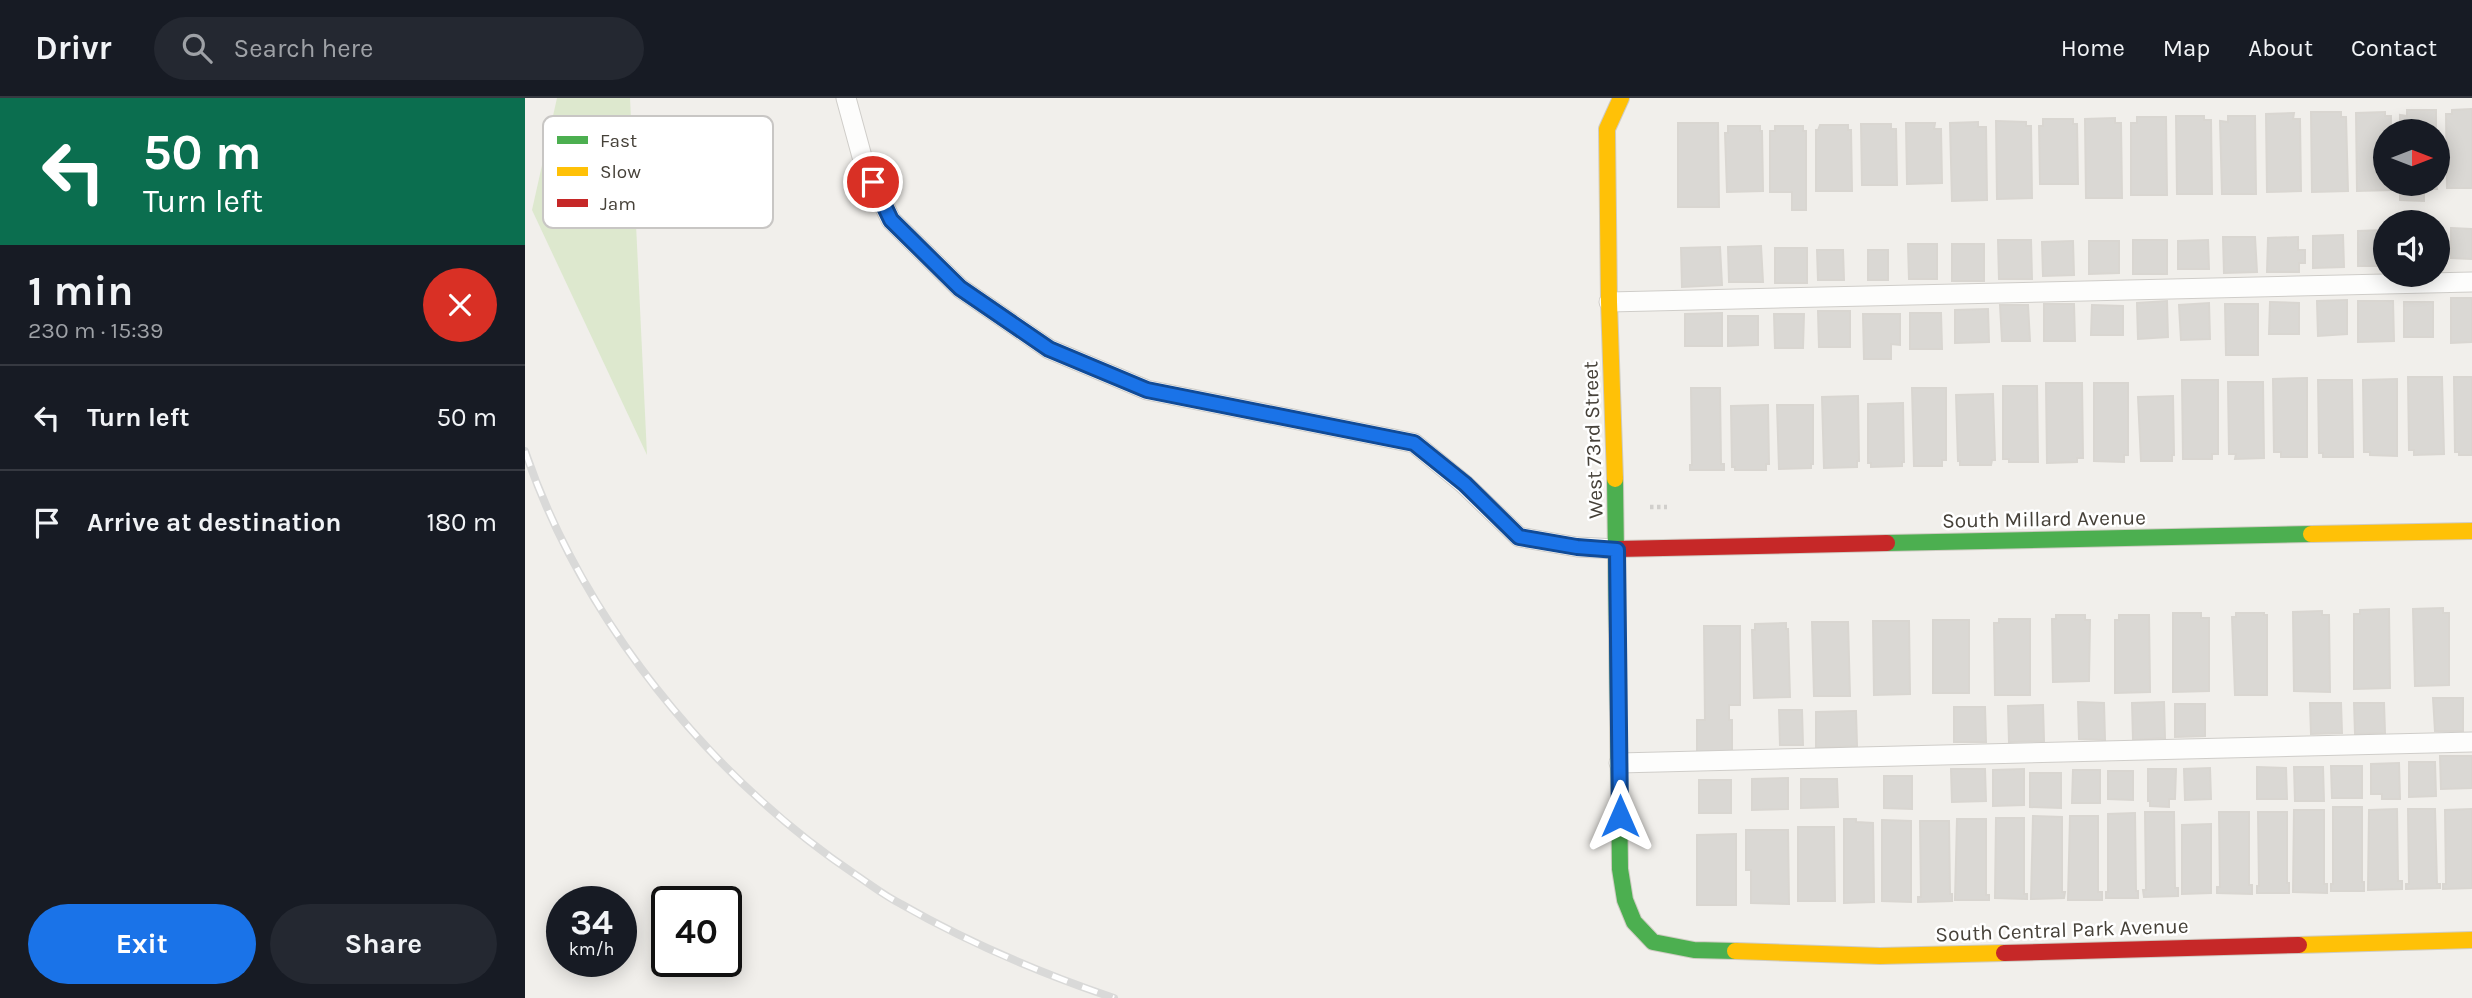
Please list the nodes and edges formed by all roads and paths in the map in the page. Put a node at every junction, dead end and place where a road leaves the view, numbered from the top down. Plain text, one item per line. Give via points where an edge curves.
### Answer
1 (846, 98) edge
2 (1621, 98) edge
3 (2472, 282) edge
4 (1609, 302) junction
5 (2472, 531) edge
6 (1617, 550) junction
7 (2472, 742) edge
8 (1619, 763) junction
9 (2472, 940) edge
10 (1653, 942) joint

1 - 6 lane via 865,164 891,220 960,288 1049,349 1147,390 1414,443 1519,537
2 - 4 street, West 73rd Street via 1607,129
3 - 4 lane
4 - 6 street, West 73rd Street
5 - 6 street, South Millard Avenue
6 - 8 street, West 73rd Street
7 - 8 lane
8 - 10 street, West 73rd Street via 1620,869 1625,901 1634,922
9 - 10 street, South Central Park Avenue via 1880,956 1694,950

